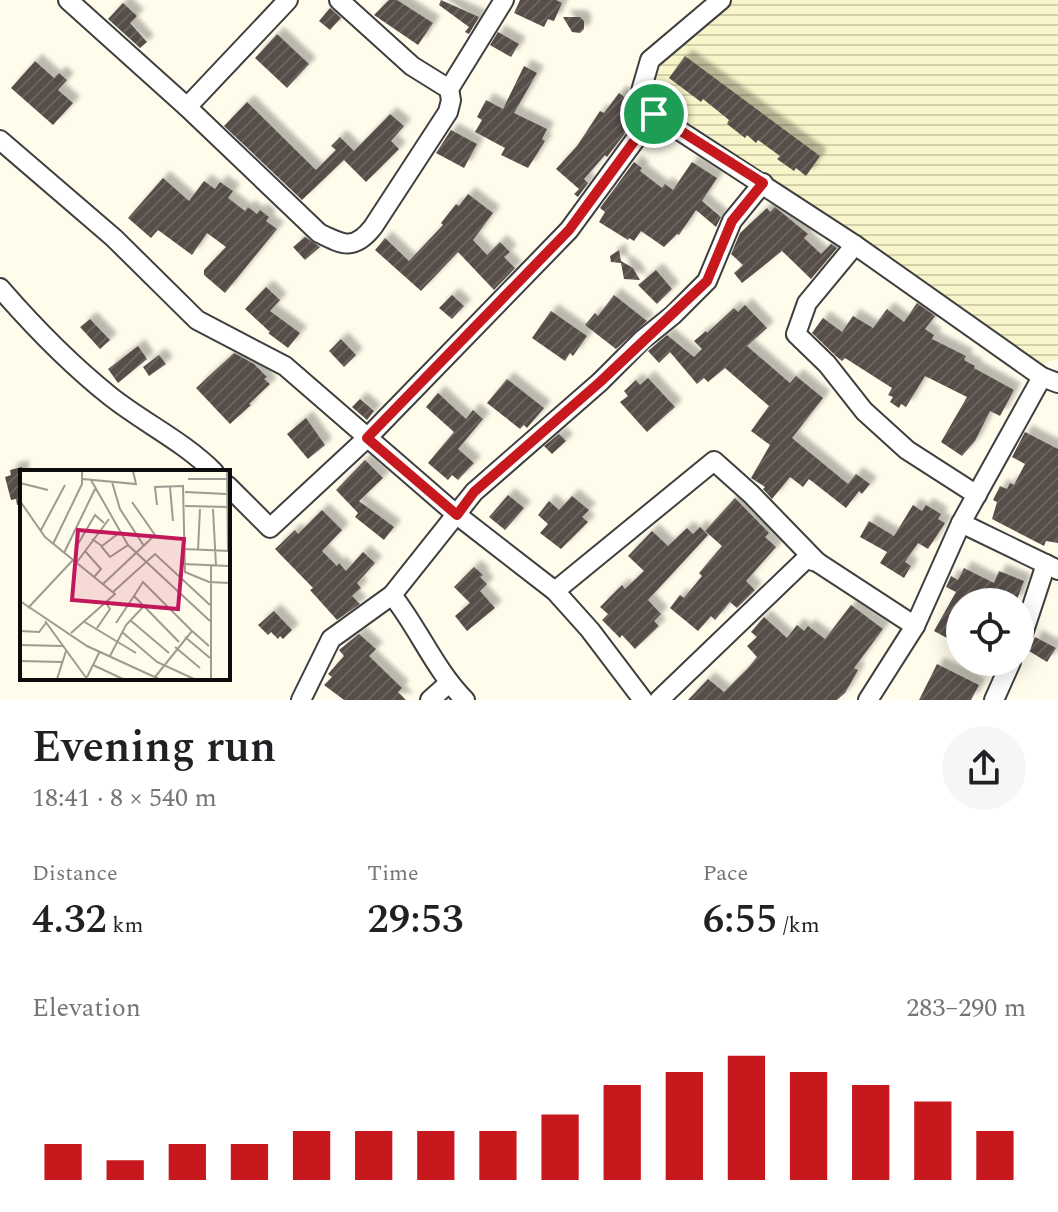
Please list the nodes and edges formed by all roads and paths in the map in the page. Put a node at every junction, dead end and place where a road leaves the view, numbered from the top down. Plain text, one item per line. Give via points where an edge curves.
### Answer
1 (68, 0) edge
2 (288, 0) edge
3 (339, 0) edge
4 (504, 0) edge
5 (721, 0) edge
6 (449, 89) junction
7 (187, 107) junction
8 (654, 114) junction
9 (0, 140) edge
10 (763, 183) junction
11 (855, 245) junction
12 (0, 288) edge
13 (1050, 380) edge
14 (367, 438) junction
15 (212, 470) edge
16 (230, 488) edge
17 (977, 495) junction
18 (457, 515) junction
19 (961, 523) junction
20 (817, 562) junction
21 (1052, 567) edge
22 (555, 591) junction
23 (392, 595) junction
24 (1034, 610) edge
25 (915, 626) junction
26 (1005, 676) edge
27 (449, 683) junction
28 (301, 700) edge
29 (430, 700) edge
30 (465, 700) edge
31 (643, 700) edge
32 (659, 700) edge
33 (868, 700) edge
34 (994, 700) edge

1 - 7 street
2 - 7 street
3 - 6 street via 412,66
4 - 6 street
5 - 8 street via 650,60 641,91
6 - 7 street via 448,112 373,227 352,245 319,233
8 - 10 street
8 - 14 street via 569,230
9 - 14 street via 114,238 197,320 285,366
10 - 11 street
10 - 18 street via 732,221 707,281 474,492
11 - 13 street
11 - 17 street via 807,303 796,334 864,411 907,450
12 - 15 street via 35,328 110,396
13 - 17 street
14 - 16 street via 270,528
14 - 18 street
17 - 19 street
18 - 22 street
18 - 23 street
19 - 21 street
19 - 25 street
20 - 22 street via 714,461
20 - 25 street
20 - 32 street via 806,559
21 - 24 street
22 - 31 street
23 - 27 street
23 - 28 street via 331,639
25 - 33 street
26 - 34 street
27 - 29 street
27 - 30 street

